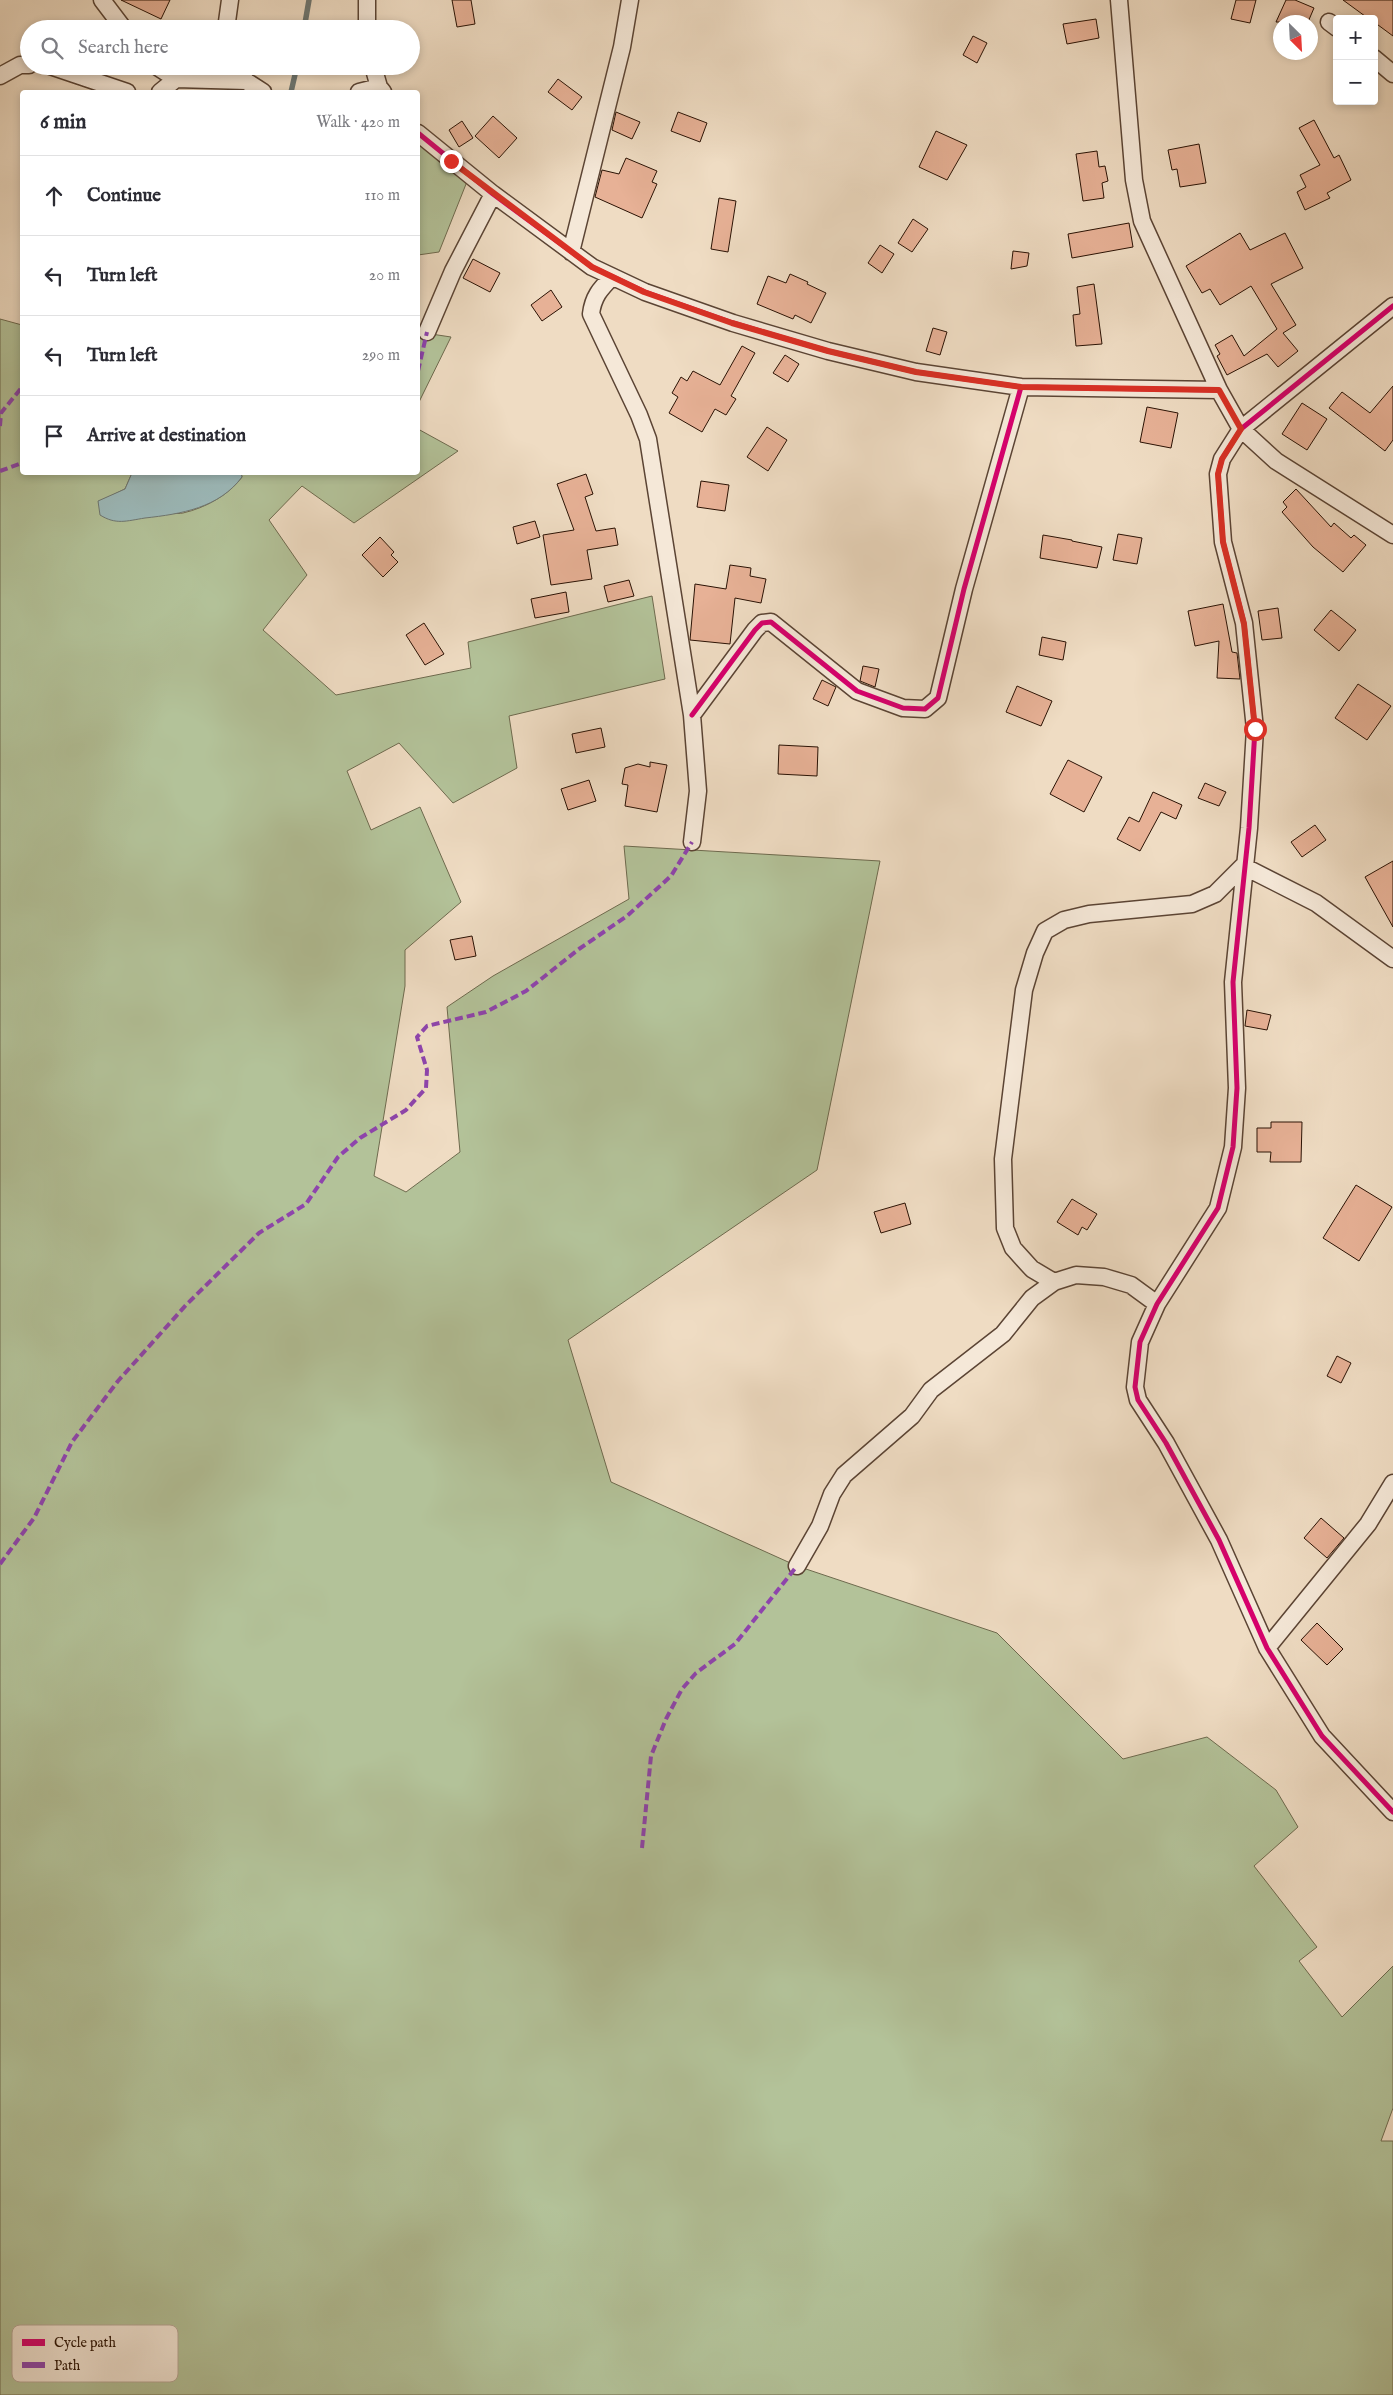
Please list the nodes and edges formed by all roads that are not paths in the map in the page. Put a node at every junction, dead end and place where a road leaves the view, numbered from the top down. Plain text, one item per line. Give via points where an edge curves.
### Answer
1 (102, 0) edge
2 (230, 0) edge
3 (367, 0) edge
4 (630, 0) edge
5 (1119, 0) edge
6 (117, 20) edge
7 (227, 20) edge
8 (367, 20) edge
9 (1376, 60) edge
10 (20, 65) edge
11 (1393, 74) edge
12 (77, 75) edge
13 (170, 75) edge
14 (242, 75) edge
15 (376, 75) edge
16 (0, 76) edge
17 (176, 79) junction
18 (246, 81) junction
19 (121, 90) edge
20 (162, 90) edge
21 (259, 90) edge
22 (381, 90) edge
23 (420, 135) edge
24 (493, 194) junction
25 (571, 252) junction
26 (612, 277) junction
27 (1393, 306) edge
28 (428, 332) dead end
29 (1021, 387) junction
30 (1219, 390) junction
31 (1241, 429) junction
32 (1393, 535) edge
33 (692, 715) junction
34 (692, 842) dead end
35 (1244, 866) junction
36 (1393, 959) edge
37 (1054, 1282) junction
38 (1157, 1304) junction
39 (1393, 1483) edge
40 (797, 1566) dead end
41 (1267, 1648) junction
42 (1393, 1812) edge

1 - 6 street
2 - 7 street
3 - 8 street
4 - 25 street via 622,47
5 - 30 street via 1134,180 1142,220
9 - 11 street
10 - 16 street
12 - 19 street
13 - 17 street
14 - 18 street
15 - 22 street
17 - 18 street
17 - 20 street
18 - 21 street
23 - 24 street
24 - 25 street
24 - 28 street via 453,271
25 - 26 street
26 - 29 street via 706,314 828,351 916,372
26 - 33 street via 592,301 591,314 640,415 648,439
27 - 31 street
29 - 30 street
29 - 33 street via 964,589 938,698 925,709 902,708 857,691 771,622 762,623 754,630
30 - 31 street
31 - 32 street via 1276,461
31 - 35 street via 1222,459 1218,474 1223,542 1244,624 1255,729
33 - 34 street via 698,791
35 - 36 street via 1316,903
35 - 37 street via 1215,894 1192,904 1089,914 1064,920 1045,931 1024,990 1003,1159 1005,1228 1013,1248 1032,1268
35 - 38 street via 1233,982 1237,1088 1233,1147 1218,1208
37 - 38 street via 1076,1275 1104,1277 1131,1285
37 - 40 street via 1032,1298 1003,1334 931,1390 912,1416 844,1475
38 - 41 street via 1140,1342 1135,1387 1138,1400 1166,1443 1219,1540
39 - 41 street via 1368,1524
41 - 42 street via 1322,1736

